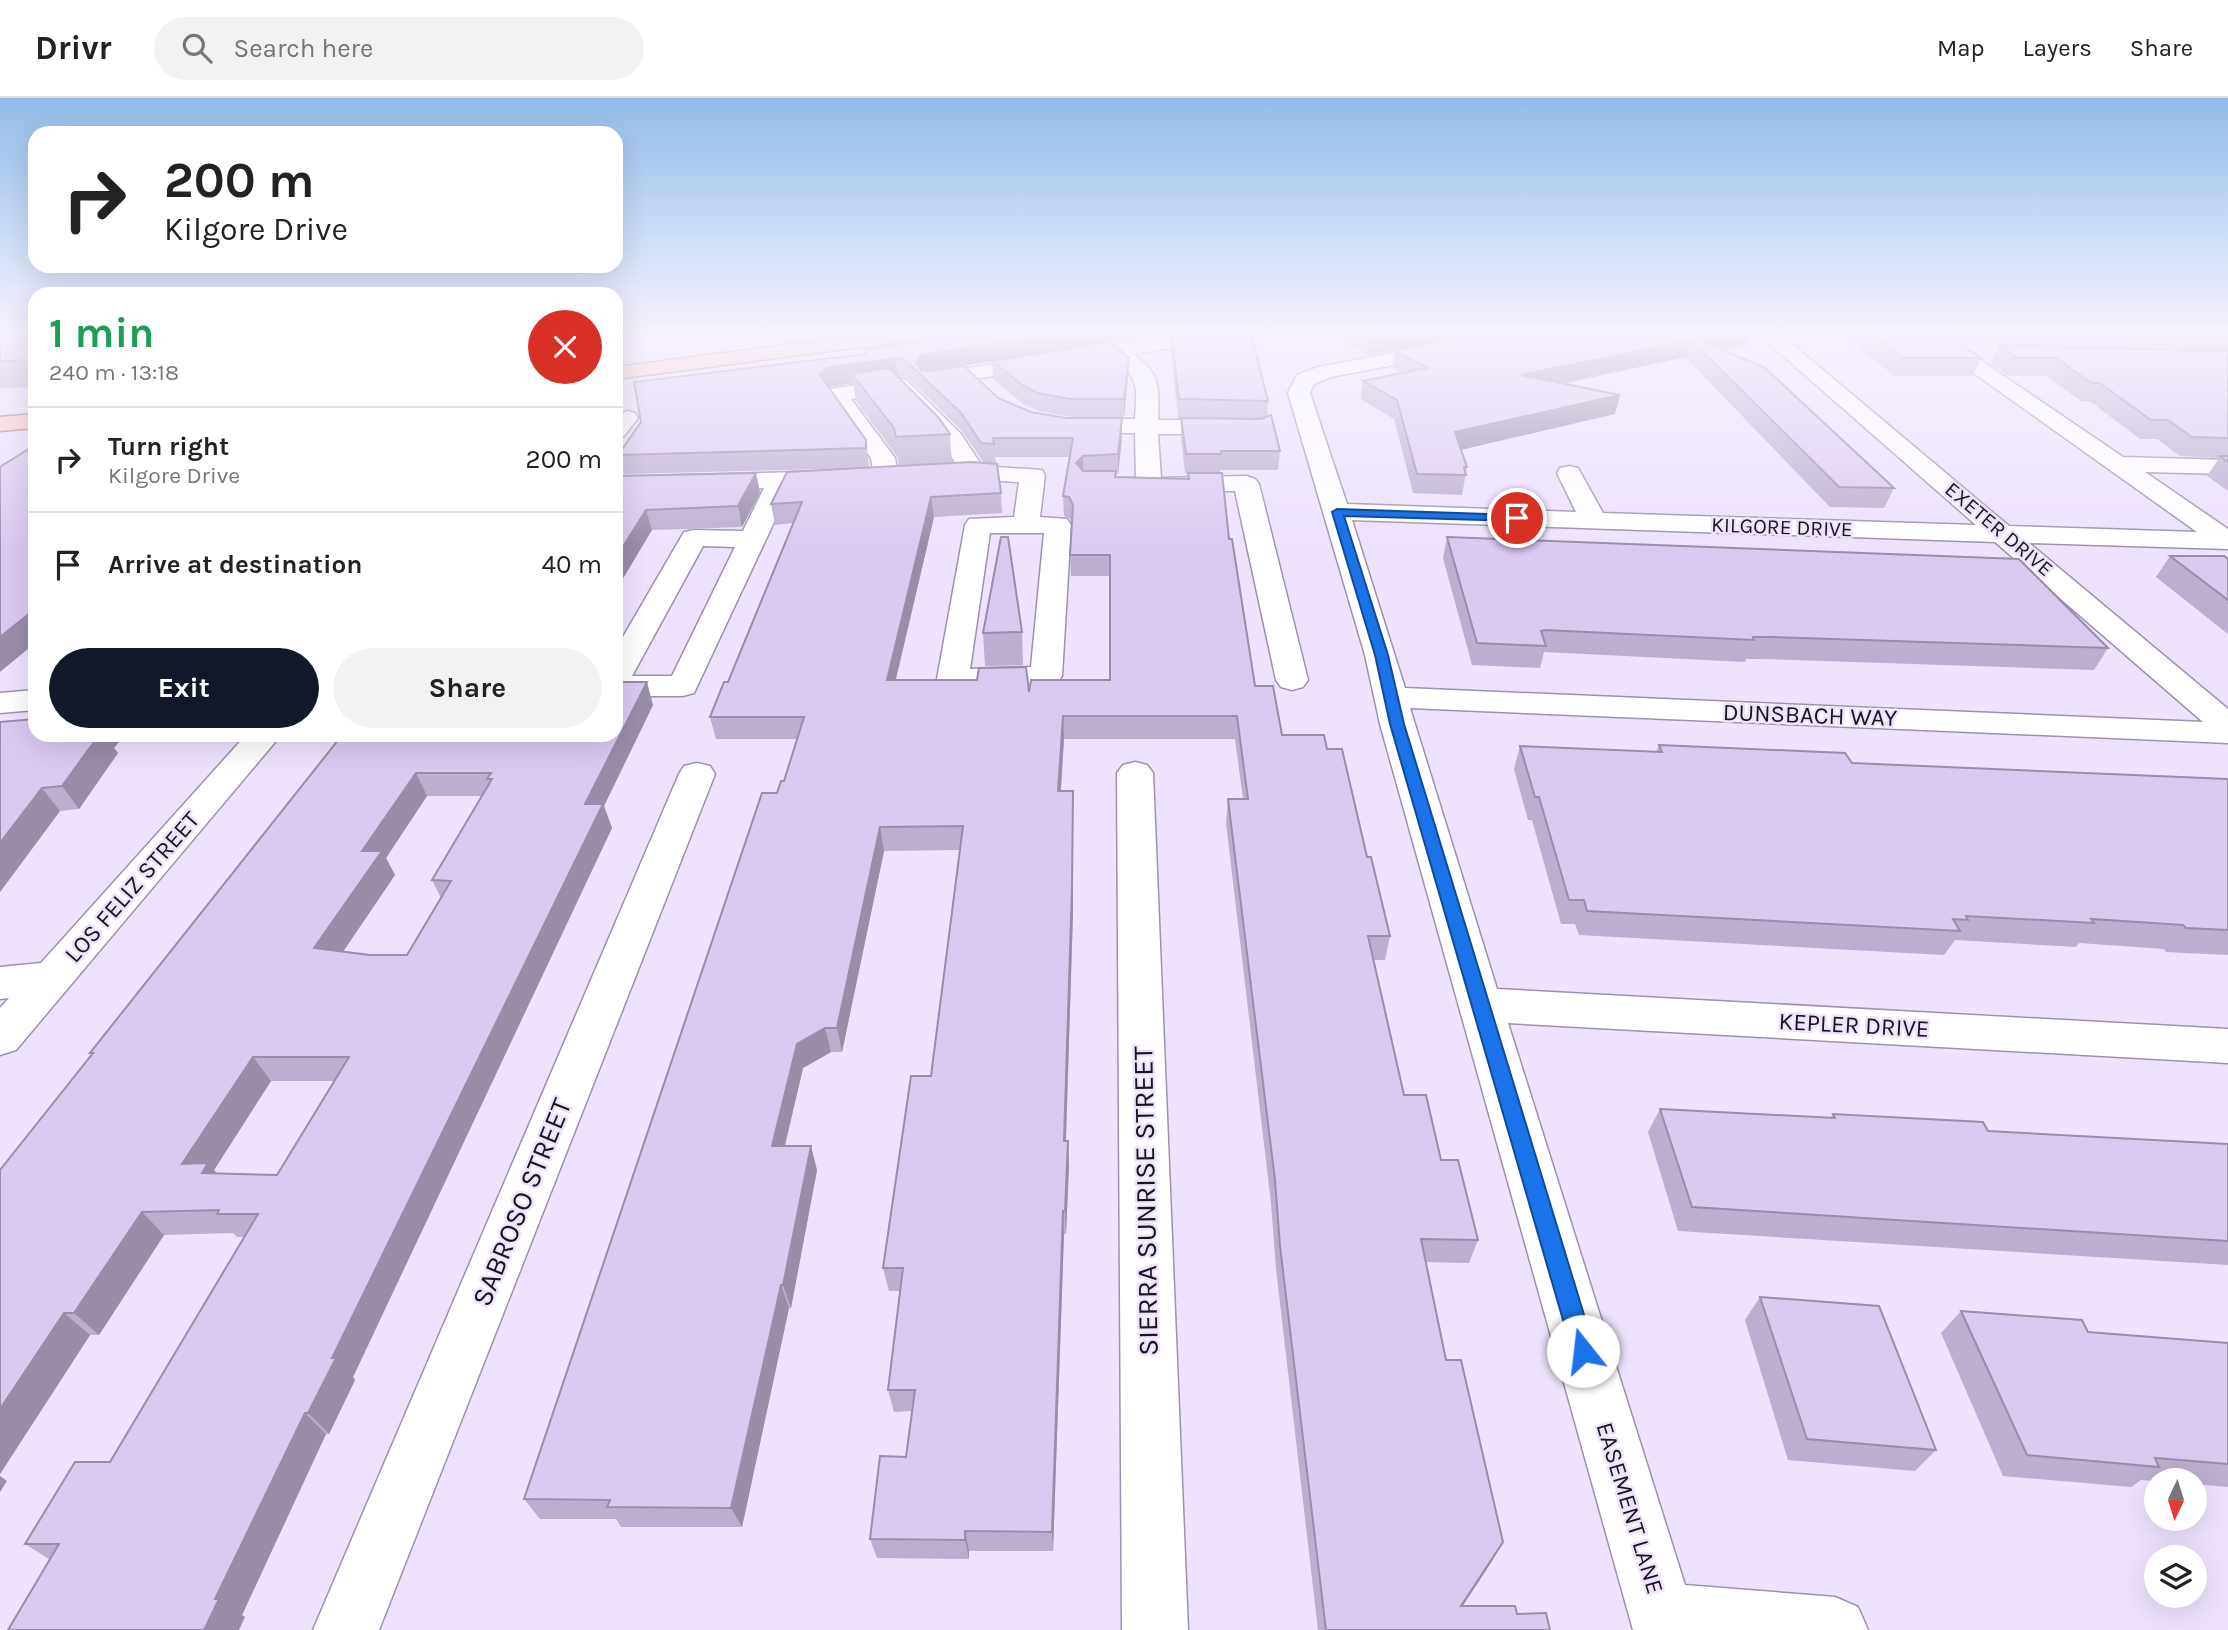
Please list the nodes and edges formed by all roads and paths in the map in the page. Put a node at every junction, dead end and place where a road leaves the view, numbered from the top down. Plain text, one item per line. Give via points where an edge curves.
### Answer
1 (844, 405) edge
2 (919, 405) edge
3 (1147, 405) edge
4 (1302, 405) edge
5 (1853, 405) edge
6 (2032, 405) edge
7 (28, 422) edge
8 (0, 424) edge
9 (1042, 424) edge
10 (1146, 426) junction
11 (1259, 428) edge
12 (2117, 464) junction
13 (2228, 467) edge
14 (973, 472) junction
15 (1569, 473) dead end
16 (906, 476) junction
17 (780, 482) junction
18 (623, 485) edge
19 (1337, 512) junction
20 (1594, 521) junction
21 (1026, 525) junction
22 (2006, 535) junction
23 (753, 539) junction
24 (2228, 541) edge
25 (623, 665) edge
26 (1292, 680) dead end
27 (623, 686) edge
28 (1391, 697) junction
29 (2228, 726) edge
30 (2228, 733) edge
31 (258, 742) edge
32 (1135, 773) dead end
33 (697, 774) dead end
34 (54, 977) junction
35 (0, 983) edge
36 (1481, 1005) junction
37 (0, 1038) edge
38 (2228, 1046) edge
39 (1664, 1623) edge
40 (346, 1630) edge
41 (1155, 1630) edge
42 (1835, 1630) edge

1 - 16 street via 883,458
2 - 14 street via 953,439
3 - 10 street
4 - 19 street, EASEMENT LANE
5 - 22 street, EXETER DRIVE
6 - 12 street
7 - 8 main road
9 - 10 street
10 - 11 street
10 - 26 street via 1137,483 1245,484
12 - 13 street
12 - 24 street
14 - 16 street
14 - 21 street via 1033,475
15 - 20 street
16 - 17 street
17 - 18 street
17 - 23 street
19 - 20 street, KILGORE DRIVE
19 - 28 street, EASEMENT LANE
20 - 22 street, KILGORE DRIVE
21 - 21 street via 1058,525 1046,676 953,679 978,526
22 - 24 street, KILGORE DRIVE
22 - 29 street, EXETER DRIVE
23 - 25 street via 694,538
23 - 27 street via 683,686
28 - 30 street, DUNSBACH WAY
28 - 36 street, EASEMENT LANE
31 - 34 street, LOS FELIZ STREET
32 - 41 street, SIERRA SUNRISE STREET
33 - 40 street, SABROSO STREET
34 - 35 street
34 - 37 street, LOS FELIZ STREET
36 - 38 street, KEPLER DRIVE
36 - 39 street, EASEMENT LANE
39 - 42 street

